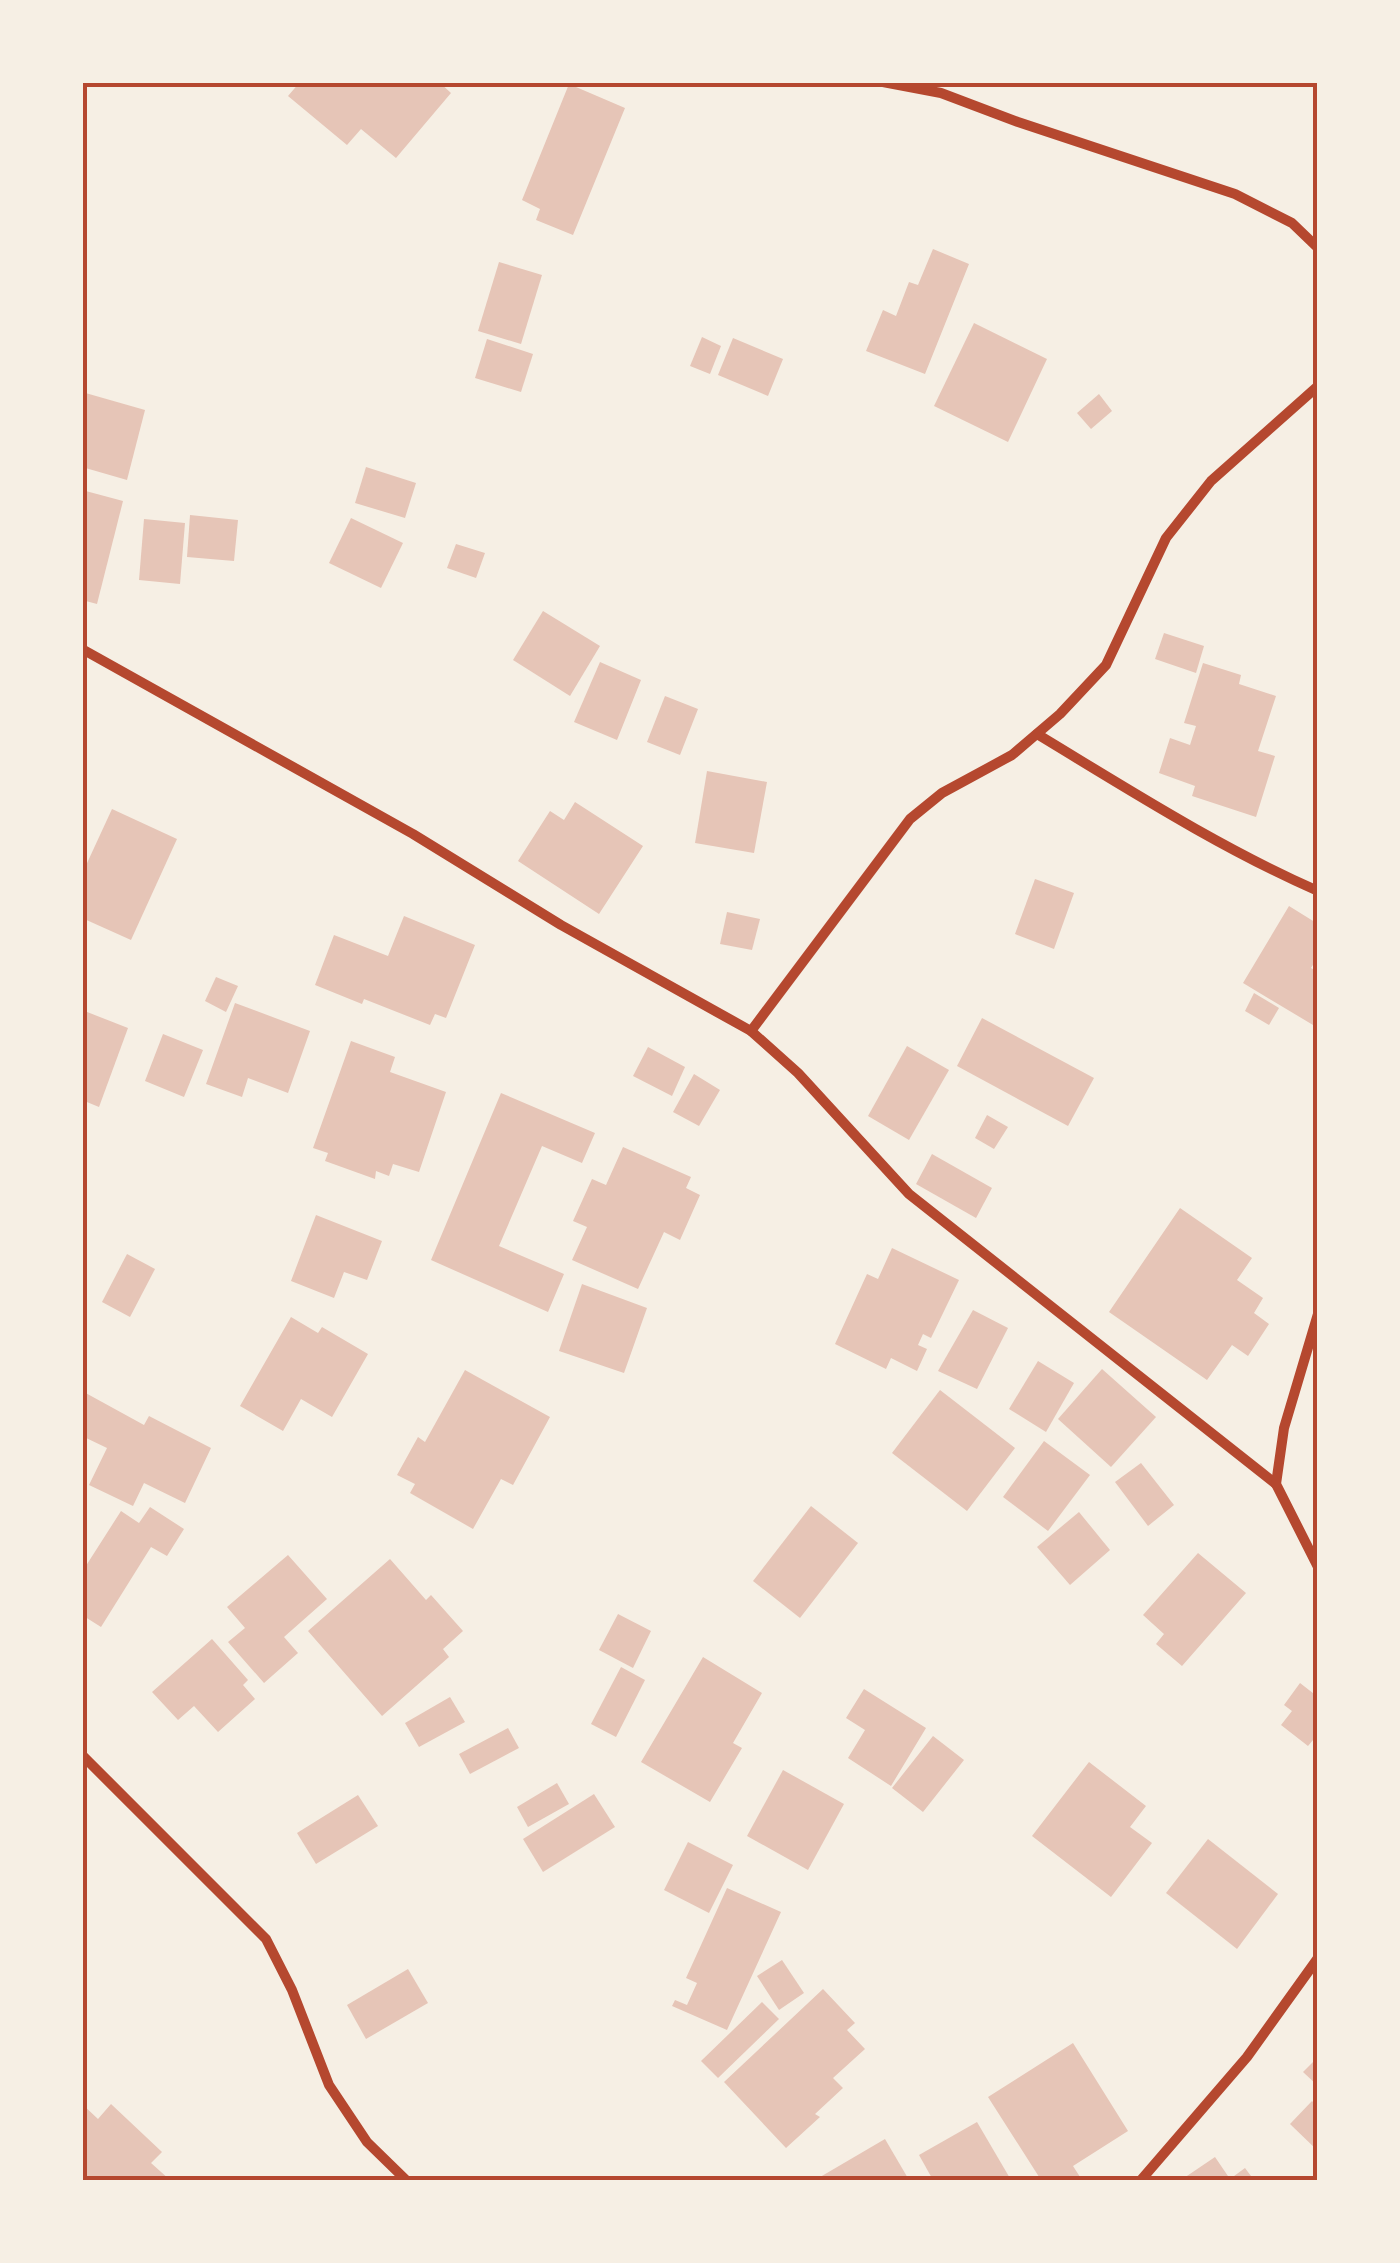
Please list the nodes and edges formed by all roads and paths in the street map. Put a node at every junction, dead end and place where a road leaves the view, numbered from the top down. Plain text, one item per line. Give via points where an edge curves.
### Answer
1 (883, 82) edge
2 (944, 88) edge
3 (1318, 248) edge
4 (1318, 386) edge
5 (82, 649) edge
6 (1037, 734) junction
7 (1318, 890) edge
8 (751, 1031) junction
9 (1318, 1314) edge
10 (1276, 1484) junction
11 (1318, 1566) edge
12 (82, 1755) edge
13 (1318, 1958) edge
14 (406, 2180) edge
15 (1140, 2180) edge

1 - 2 street
2 - 3 street via 1018,122 1235,194 1292,223
4 - 6 street via 1211,481 1166,538 1106,664
5 - 8 street
6 - 7 street
6 - 8 street via 910,819
8 - 10 street via 798,1072 910,1194
9 - 10 street via 1284,1428
10 - 11 street
12 - 14 street via 266,1939 329,2085 367,2142
13 - 15 street via 1247,2057

